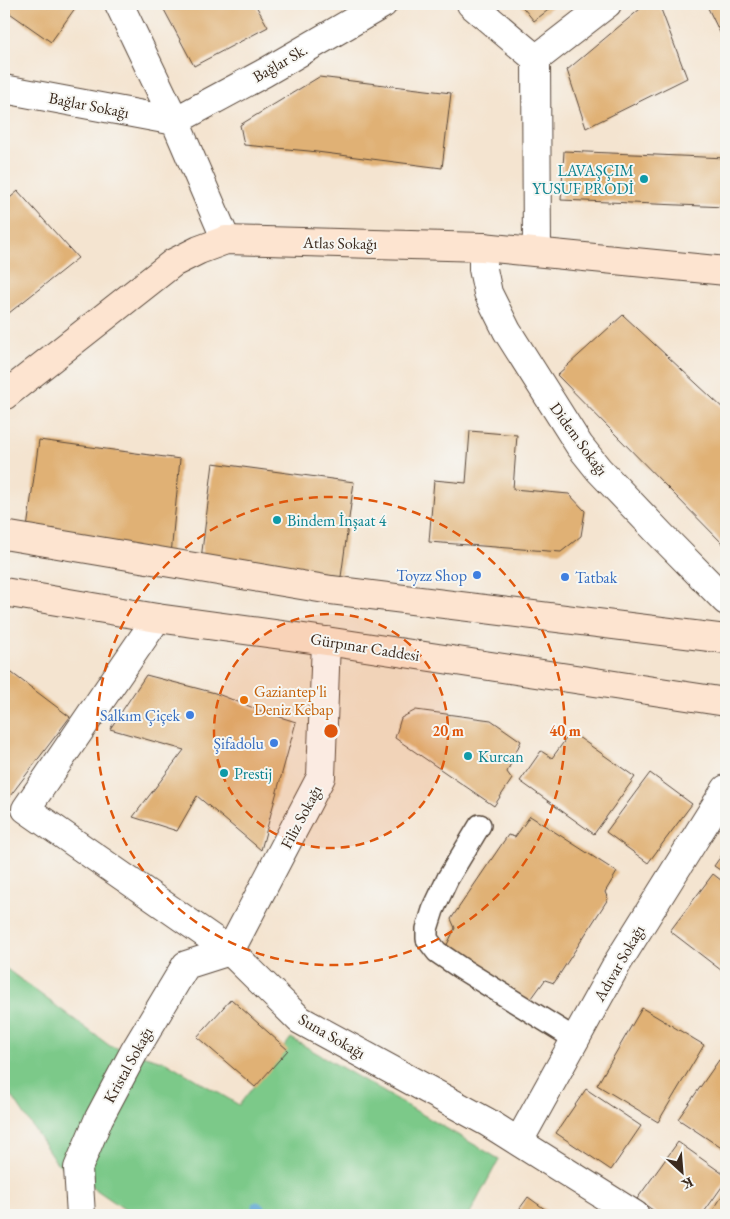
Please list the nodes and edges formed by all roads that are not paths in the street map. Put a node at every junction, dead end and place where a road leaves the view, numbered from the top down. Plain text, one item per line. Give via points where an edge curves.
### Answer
1 (119, 4) edge
2 (383, 4) edge
3 (471, 4) edge
4 (607, 4) edge
5 (536, 60) junction
6 (4, 89) edge
7 (175, 121) junction
8 (226, 240) junction
9 (483, 247) junction
10 (537, 252) junction
11 (726, 271) edge
12 (4, 396) edge
13 (4, 536) edge
14 (4, 592) edge
15 (726, 601) edge
16 (157, 618) junction
17 (726, 639) edge
18 (326, 641) junction
19 (726, 702) edge
20 (726, 789) edge
21 (480, 825) dead end
22 (230, 952) junction
23 (575, 1039) junction
24 (519, 1141) junction
25 (81, 1215) edge
26 (635, 1215) edge

1 - 7 street
2 - 7 street, Bağlar Sk.
3 - 5 street
4 - 5 street
5 - 10 street
6 - 7 street, Bağlar Sokağı
7 - 8 street
8 - 9 main road, Atlas Sokağı
8 - 12 main road, Atlas Sokağı via 173,263
9 - 10 main road, Atlas Sokağı
9 - 15 street, Didem Sokağı via 488,293 507,331 579,446
10 - 11 main road, Atlas Sokağı
13 - 17 main road via 331,590
14 - 16 main road, Gürpınar Caddesi
16 - 18 main road, Gürpınar Caddesi
16 - 22 street, Suna Sokağı via 26,809
18 - 19 main road, Gürpınar Caddesi
18 - 22 street, Filiz Sokağı via 321,778
20 - 23 street, Adıvar Sokağı via 618,962
21 - 23 lane via 433,910 427,939 437,952 462,969
22 - 24 street, Suna Sokağı via 300,1020
22 - 25 street, Kristal Sokağı via 186,965 134,1052 99,1118 78,1168
23 - 24 street, Adıvar Sokağı
24 - 26 street, Suna Sokağı

